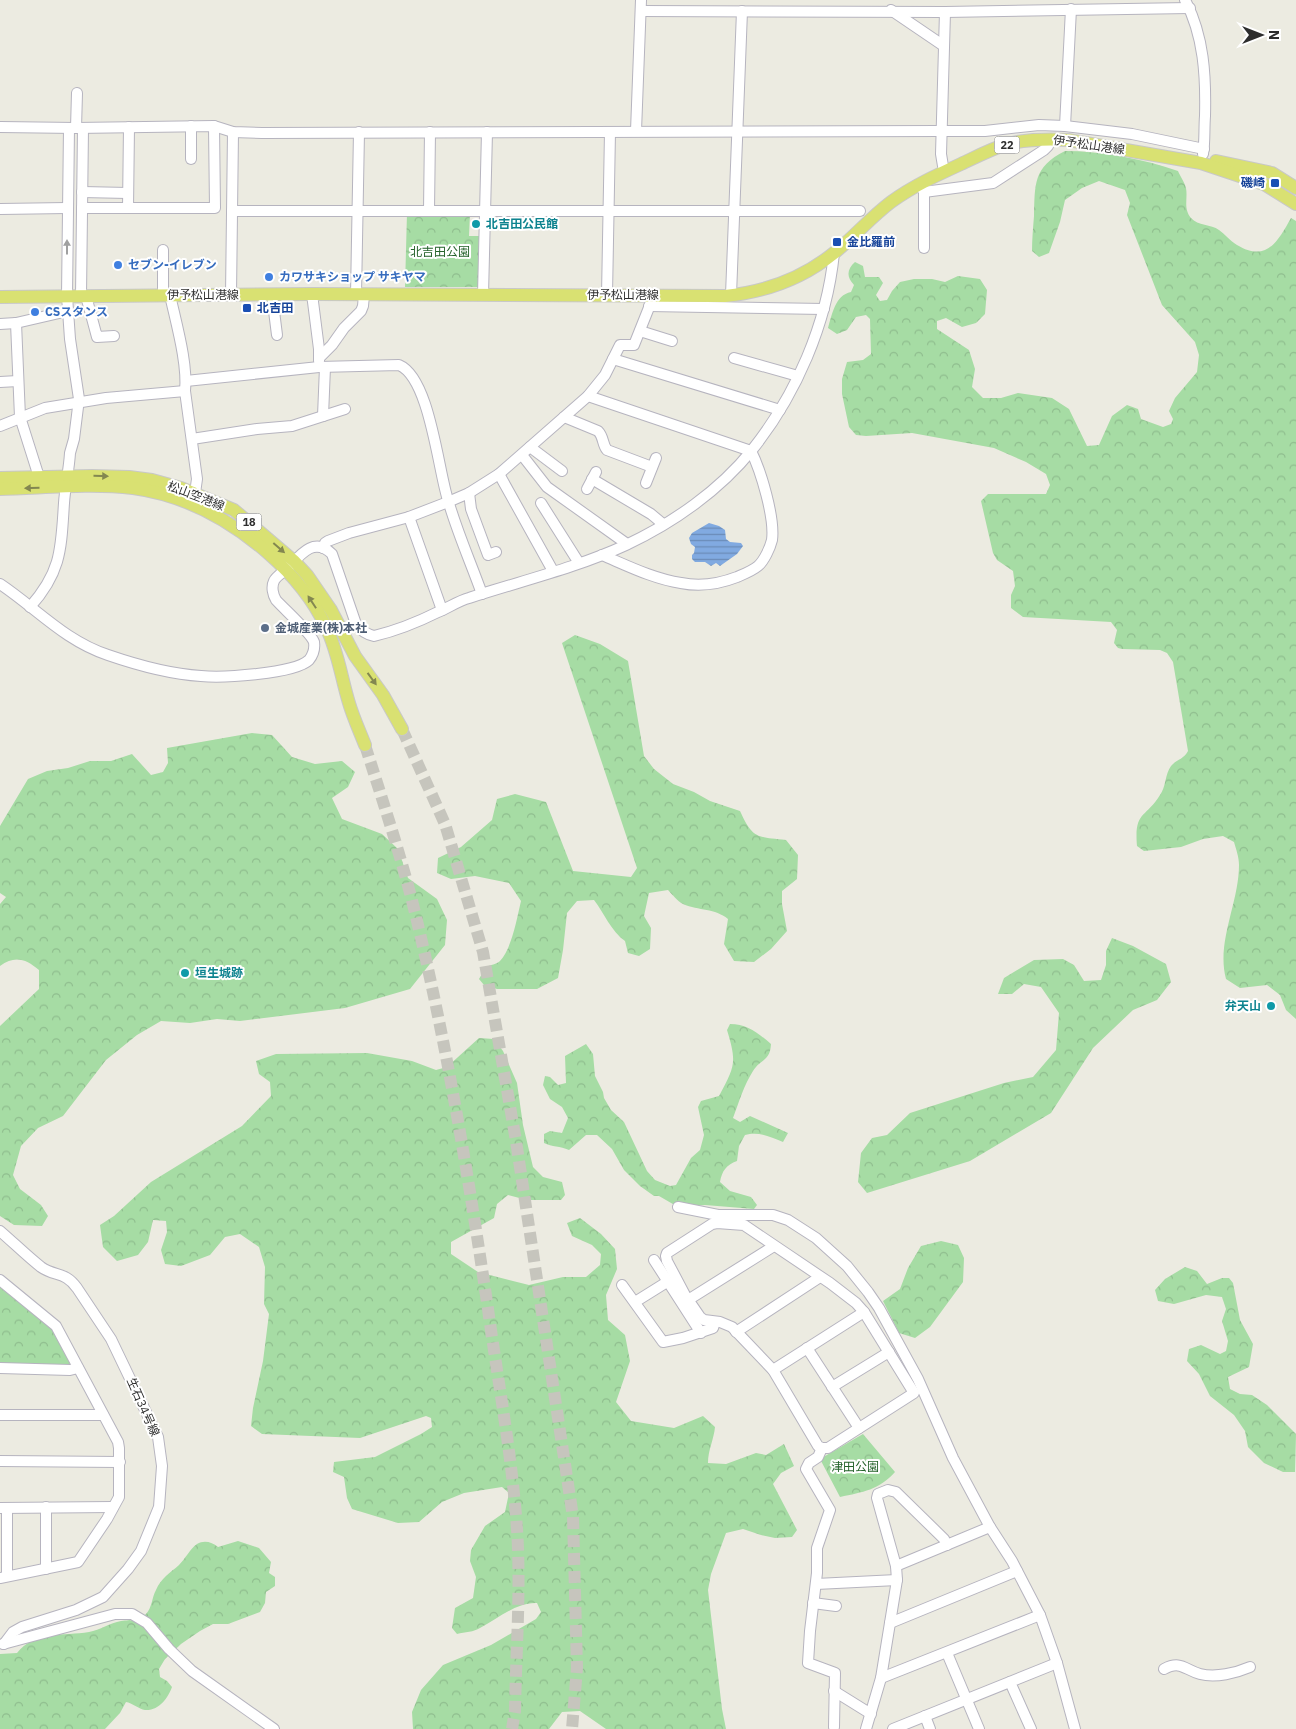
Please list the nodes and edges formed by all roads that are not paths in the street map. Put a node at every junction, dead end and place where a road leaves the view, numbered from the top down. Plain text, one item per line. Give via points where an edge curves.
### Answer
1 (1187, 4) edge
2 (641, 5) edge
3 (1071, 9) junction
4 (892, 10) junction
5 (742, 11) junction
6 (945, 12) junction
7 (944, 46) junction
8 (77, 92) dead end
9 (191, 126) junction
10 (214, 126) junction
11 (1066, 126) junction
12 (0, 127) edge
13 (129, 127) junction
14 (76, 128) junction
15 (737, 131) junction
16 (233, 132) junction
17 (359, 132) junction
18 (430, 132) junction
19 (487, 132) junction
20 (610, 132) junction
21 (636, 132) junction
22 (941, 132) junction
23 (1051, 139) junction
24 (1204, 150) junction
25 (191, 159) dead end
26 (1201, 163) junction
27 (946, 171) junction
28 (922, 188) junction
29 (1296, 188) edge
30 (82, 192) junction
31 (128, 193) junction
32 (1296, 204) edge
33 (67, 208) junction
34 (82, 208) junction
35 (128, 208) junction
36 (0, 209) edge
37 (232, 210) junction
38 (357, 210) junction
39 (428, 210) junction
40 (484, 210) junction
41 (608, 210) junction
42 (734, 210) junction
43 (860, 211) dead end
44 (924, 248) dead end
45 (163, 250) dead end
46 (834, 253) junction
47 (312, 294) junction
48 (738, 294) junction
49 (166, 295) junction
50 (231, 295) junction
51 (272, 295) junction
52 (360, 295) junction
53 (483, 295) junction
54 (607, 295) junction
55 (67, 296) junction
56 (83, 296) junction
57 (0, 297) edge
58 (651, 301) junction
59 (747, 308) junction
60 (824, 309) junction
61 (68, 311) junction
62 (16, 322) junction
63 (0, 324) edge
64 (640, 331) junction
65 (276, 335) dead end
66 (114, 336) dead end
67 (672, 341) dead end
68 (734, 358) dead end
69 (613, 359) junction
70 (321, 364) junction
71 (798, 376) junction
72 (18, 381) junction
73 (0, 382) edge
74 (185, 386) junction
75 (588, 396) junction
76 (78, 403) junction
77 (345, 409) dead end
78 (780, 410) junction
79 (20, 416) junction
80 (323, 416) junction
81 (564, 417) junction
82 (0, 426) edge
83 (192, 439) junction
84 (530, 447) junction
85 (751, 451) junction
86 (522, 455) junction
87 (562, 470) dead end
88 (499, 474) junction
89 (38, 477) junction
90 (0, 478) edge
91 (67, 482) junction
92 (646, 483) dead end
93 (0, 489) edge
94 (587, 489) dead end
95 (195, 493) junction
96 (470, 493) junction
97 (448, 502) junction
98 (541, 503) dead end
99 (409, 516) junction
100 (663, 524) junction
101 (627, 544) junction
102 (324, 548) junction
103 (496, 552) dead end
104 (602, 555) junction
105 (579, 563) junction
106 (290, 565) junction
107 (553, 571) junction
108 (0, 584) edge
109 (482, 594) junction
110 (30, 607) junction
111 (442, 610) junction
112 (402, 729) tunnel mouth
113 (365, 746) tunnel mouth
114 (678, 1207) dead end
115 (0, 1231) edge
116 (774, 1246) junction
117 (654, 1260) dead end
118 (820, 1277) junction
119 (0, 1280) edge
120 (667, 1282) junction
121 (622, 1286) dead end
122 (688, 1300) junction
123 (635, 1302) junction
124 (864, 1312) junction
125 (715, 1322) junction
126 (701, 1332) junction
127 (736, 1332) junction
128 (807, 1348) junction
129 (889, 1352) junction
130 (0, 1368) edge
131 (78, 1368) junction
132 (773, 1370) junction
133 (832, 1388) junction
134 (919, 1393) junction
135 (0, 1415) edge
136 (104, 1415) junction
137 (859, 1428) junction
138 (822, 1448) junction
139 (0, 1461) edge
140 (120, 1462) junction
141 (46, 1507) junction
142 (113, 1507) junction
143 (3, 1508) edge
144 (990, 1527) junction
145 (947, 1545) junction
146 (896, 1566) junction
147 (46, 1568) junction
148 (1017, 1571) junction
149 (3, 1577) edge
150 (897, 1580) junction
151 (816, 1584) junction
152 (813, 1603) junction
153 (836, 1606) dead end
154 (1040, 1615) junction
155 (890, 1622) junction
156 (2, 1644) edge
157 (947, 1653) junction
158 (1058, 1662) junction
159 (1250, 1667) dead end
160 (1164, 1669) dead end
161 (881, 1678) junction
162 (1010, 1682) junction
163 (834, 1691) junction
164 (966, 1700) junction
165 (871, 1714) junction
166 (925, 1716) junction
167 (834, 1727) dead end
168 (274, 1729) edge
169 (866, 1729) edge
170 (893, 1729) edge
171 (930, 1729) edge
172 (979, 1729) edge
173 (1031, 1729) edge
174 (1075, 1729) edge

1 - 3 street
1 - 24 street via 1203,52
2 - 5 street
2 - 21 street
3 - 6 street
3 - 11 street
4 - 5 street
4 - 6 street
4 - 7 street
5 - 15 street
6 - 7 street
7 - 22 street
8 - 14 street
9 - 10 street
9 - 13 street
9 - 25 street
10 - 16 street
10 - 35 street via 215,208
11 - 22 street
11 - 24 street via 1132,134
12 - 14 street
13 - 14 street
13 - 31 street
14 - 30 street
14 - 33 street
15 - 21 street
15 - 22 street
15 - 42 street
16 - 17 street
16 - 37 street
17 - 18 street
17 - 38 street
18 - 19 street
18 - 39 street
19 - 20 street
19 - 40 street
20 - 21 street
20 - 41 street
22 - 27 street via 941,160
23 - 26 main road, 伊予松山港線 / 22
23 - 27 main road, 伊予松山港線 / 22 via 1008,144
23 - 28 street via 1044,150 996,182
24 - 26 street
26 - 29 main road, 伊予松山港線 / 22 via 1214,160 1272,173
26 - 32 main road, 伊予松山港線 / 22 via 1264,184
27 - 28 main road, 伊予松山港線 / 22
28 - 44 street
28 - 46 main road, 伊予松山港線 / 22 via 891,202
30 - 31 street
30 - 34 street
31 - 35 street
33 - 36 street
55 -> 33 street
34 - 35 street
34 - 56 street
37 - 38 street
37 - 50 street
38 - 39 street
38 - 52 street
39 - 40 street
40 - 41 street
40 - 53 street
41 - 42 street
41 - 54 street
42 - 43 street
42 - 48 street
45 - 49 street
46 - 48 main road, 伊予松山港線 / 22 via 791,279
46 - 60 street
47 - 51 main road, 伊予松山港線 / 22
47 - 52 main road, 伊予松山港線 / 22
47 - 70 street
48 - 58 main road, 伊予松山港線 / 22
48 - 59 street
49 - 50 main road, 伊予松山港線 / 22
49 - 56 main road, 伊予松山港線 / 22
49 - 74 street via 179,336
50 - 51 main road, 伊予松山港線 / 22
51 - 65 street
52 - 53 main road, 伊予松山港線 / 22
52 - 70 street via 363,306
53 - 54 main road, 伊予松山港線 / 22
54 - 58 main road, 伊予松山港線 / 22
55 - 56 main road, 伊予松山港線 / 22
55 - 57 main road, 伊予松山港線 / 22
55 - 61 street
56 - 66 street via 97,337
58 - 59 street
58 - 64 street
59 - 60 street
60 - 71 street
61 - 62 street
61 - 76 street
62 - 63 street
62 - 72 street
64 - 67 street
64 - 69 street via 634,346 620,346
68 - 71 street
69 - 75 street
69 - 78 street
70 - 74 street
70 - 80 street
70 - 97 street via 399,365 410,373 430,420
71 - 78 street
72 - 73 street
72 - 79 street
74 - 76 street
74 - 83 street
75 - 81 street
75 - 85 street
76 - 79 street
76 - 91 street
77 - 80 street
78 - 85 street
79 - 82 street
79 - 89 street
80 - 83 street via 292,426
81 - 84 street
81 - 92 street via 598,431 607,450 654,463
83 - 95 street via 197,479
84 - 86 street
84 - 87 street
85 - 100 street via 720,484
85 - 104 street via 764,488 772,539 758,566 725,582 706,585 682,583
86 - 88 street
86 - 101 street via 548,487
88 - 96 street
88 - 107 street
89 - 90 main road, 松山空港線 / 18
89 - 91 main road, 松山空港線 / 18
91 -> 93 main road, 松山空港線 / 18
91 -> 95 main road, 松山空港線 / 18 via 129,477 152,480
91 - 106 main road, 松山空港線 / 18 via 133,488 184,501 231,524
91 - 110 street via 63,529 54,571 46,589
94 - 100 street via 594,476
95 -> 106 main road, 松山空港線 / 18 via 234,510
96 - 97 street
96 - 103 street via 471,509 488,555
97 - 99 street
97 - 109 street
98 - 105 street
99 - 102 street via 349,533 328,541
99 - 111 street
100 - 101 street
101 - 104 street
102 - 106 street via 309,548
102 - 111 street via 332,554 356,624 366,634 382,634
104 - 105 street
105 - 107 street
106 - 110 street via 274,581 272,593 312,637 313,655 300,666 264,673 217,677 147,667 86,646
106 -> 112 main road, 松山空港線 / 18 via 307,575 331,610 355,656
113 -> 106 main road, 松山空港線 / 18 via 326,626
107 - 109 street
108 - 110 street
109 - 111 street
114 - 134 street via 718,1215 773,1215 788,1220 816,1238 847,1266 879,1308 918,1379
115 - 156 street, 生石34号線 via 43,1269 66,1276 77,1288 111,1340 132,1380 158,1437 162,1466 159,1507 140,1551 104,1597 76,1610 33,1622 13,1632
116 - 118 street
116 - 122 street
116 - 122 street via 744,1225 712,1224 666,1256
117 - 120 street
118 - 124 street
118 - 127 street
119 - 131 street via 56,1326
120 - 123 street
120 - 126 street
121 - 123 street
122 - 125 street via 704,1320
123 - 126 street via 663,1342
124 - 128 street
124 - 129 street
125 - 126 street via 713,1328
125 - 127 street via 726,1324
127 - 132 street
128 - 132 street
128 - 133 street
129 - 133 street
129 - 134 street
130 - 131 street
131 - 136 street
132 - 138 street
133 - 137 street
134 - 137 street
134 - 144 street
135 - 136 street
136 - 140 street via 118,1442
137 - 138 street via 828,1448
138 - 151 street via 806,1469 830,1510 817,1548
139 - 140 street
140 - 142 street via 119,1497
141 - 142 street
141 - 143 street
141 - 147 street
142 - 147 street via 78,1562
143 - 149 street
144 - 145 street
144 - 148 street
145 - 146 street
145 - 146 street via 896,1492 888,1490 878,1494
146 - 150 street
147 - 149 street
148 - 154 street
148 - 155 street
150 - 151 street
150 - 155 street
151 - 152 street
152 - 153 street
152 - 163 street via 808,1663 835,1673
154 - 157 street
154 - 158 street
155 - 161 street
156 - 168 street via 115,1614 132,1614 147,1623 192,1671
157 - 161 street
157 - 164 street
158 - 162 street
158 - 174 street
159 - 160 street via 1216,1675 1201,1675 1175,1665
161 - 165 street
162 - 164 street
162 - 173 street
163 - 165 street
163 - 167 street
164 - 166 street
164 - 172 street
165 - 169 street
166 - 170 street
166 - 171 street

